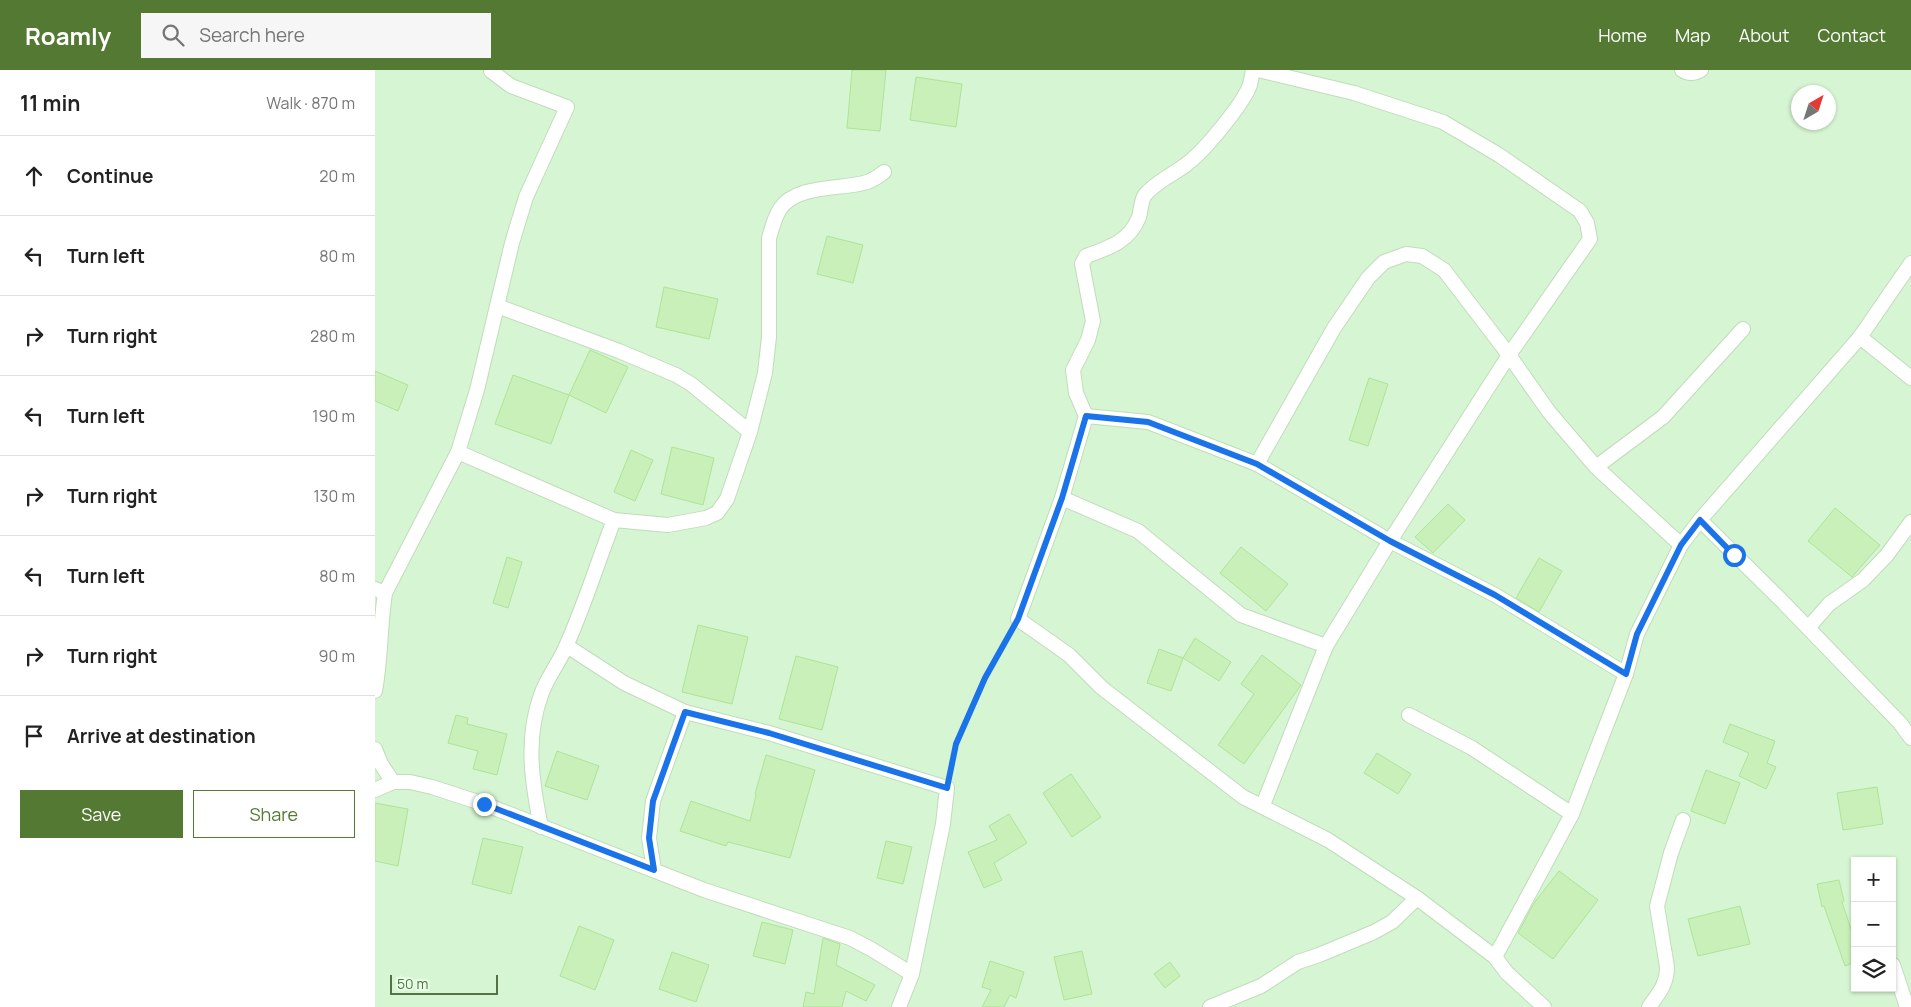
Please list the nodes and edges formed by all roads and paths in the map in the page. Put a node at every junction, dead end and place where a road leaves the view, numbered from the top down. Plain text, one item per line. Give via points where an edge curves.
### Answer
1 (1253, 70) edge
2 (1259, 70) edge
3 (1681, 70) edge
4 (1701, 70) edge
5 (491, 71) edge
6 (884, 172) dead end
7 (1911, 263) edge
8 (497, 306) junction
9 (1743, 328) dead end
10 (1860, 337) junction
11 (1509, 355) junction
12 (1911, 378) edge
13 (1086, 416) junction
14 (750, 432) junction
15 (458, 452) junction
16 (1257, 464) junction
17 (1596, 468) junction
18 (1062, 498) junction
19 (614, 520) junction
20 (1700, 520) junction
21 (1911, 522) edge
22 (1390, 541) junction
23 (1681, 545) junction
24 (380, 591) edge
25 (1018, 619) junction
26 (1808, 628) junction
27 (567, 646) junction
28 (1325, 646) junction
29 (1626, 674) junction
30 (375, 691) edge
31 (685, 712) junction
32 (1409, 715) dead end
33 (1905, 723) edge
34 (1911, 738) edge
35 (375, 749) edge
36 (393, 782) junction
37 (947, 788) junction
38 (375, 790) edge
39 (1263, 805) junction
40 (1572, 814) junction
41 (1683, 820) dead end
42 (541, 826) junction
43 (654, 870) junction
44 (1417, 898) junction
45 (1495, 957) junction
46 (912, 974) junction
47 (1896, 974) edge
48 (899, 1007) edge
49 (1210, 1007) edge
50 (1544, 1007) edge
51 (1649, 1007) edge
52 (1907, 1007) edge

1 - 13 street via 1241,102 1217,132 1189,162 1144,196 1136,224 1126,238 1086,256 1082,264 1093,321 1088,340 1073,370 1076,393
2 - 11 street via 1354,94 1443,122 1499,155 1580,211 1590,239
3 - 4 street via 1687,74
5 - 8 street via 511,86 567,107 526,197
6 - 14 street via 869,182 801,194 788,200 780,209 769,238 769,337 765,373
7 - 10 street
8 - 14 street via 676,374
8 - 15 street
9 - 17 street via 1663,417
10 - 12 street
10 - 20 street
11 - 16 street via 1444,270 1422,256 1406,254 1384,262 1368,278 1334,328
11 - 17 street via 1549,412
11 - 22 street
13 - 16 street via 1148,422
13 - 18 street
14 - 19 street via 727,499 717,513 668,525
15 - 19 street
15 - 24 street
16 - 22 street
17 - 23 street
18 - 25 street
18 - 28 street via 1138,531 1241,615
19 - 27 street
20 - 23 street
20 - 26 street
21 - 26 street via 1887,555 1863,580 1829,604
22 - 28 street
22 - 29 street via 1495,595
23 - 29 street via 1637,634
24 - 30 street via 381,647
25 - 37 path via 985,678 956,744
25 - 39 street via 1069,655 1103,688 1198,764 1243,797
26 - 33 street
27 - 31 street via 624,683
27 - 42 street via 541,695 531,743 531,770
28 - 39 street
29 - 40 street
31 - 37 street via 769,733
31 - 43 street via 653,801 649,838
32 - 40 street via 1472,748
33 - 34 street
35 - 36 street
36 - 38 street
36 - 42 street via 432,787
37 - 46 street via 943,824
39 - 44 street via 1328,840
40 - 45 street
41 - 51 street via 1657,906 1667,976 1665,985
42 - 43 street
43 - 46 street via 704,890 850,938
44 - 45 street
44 - 49 street via 1392,922 1374,932 1298,962 1261,986
45 - 50 street via 1507,973
46 - 48 street
47 - 52 street

